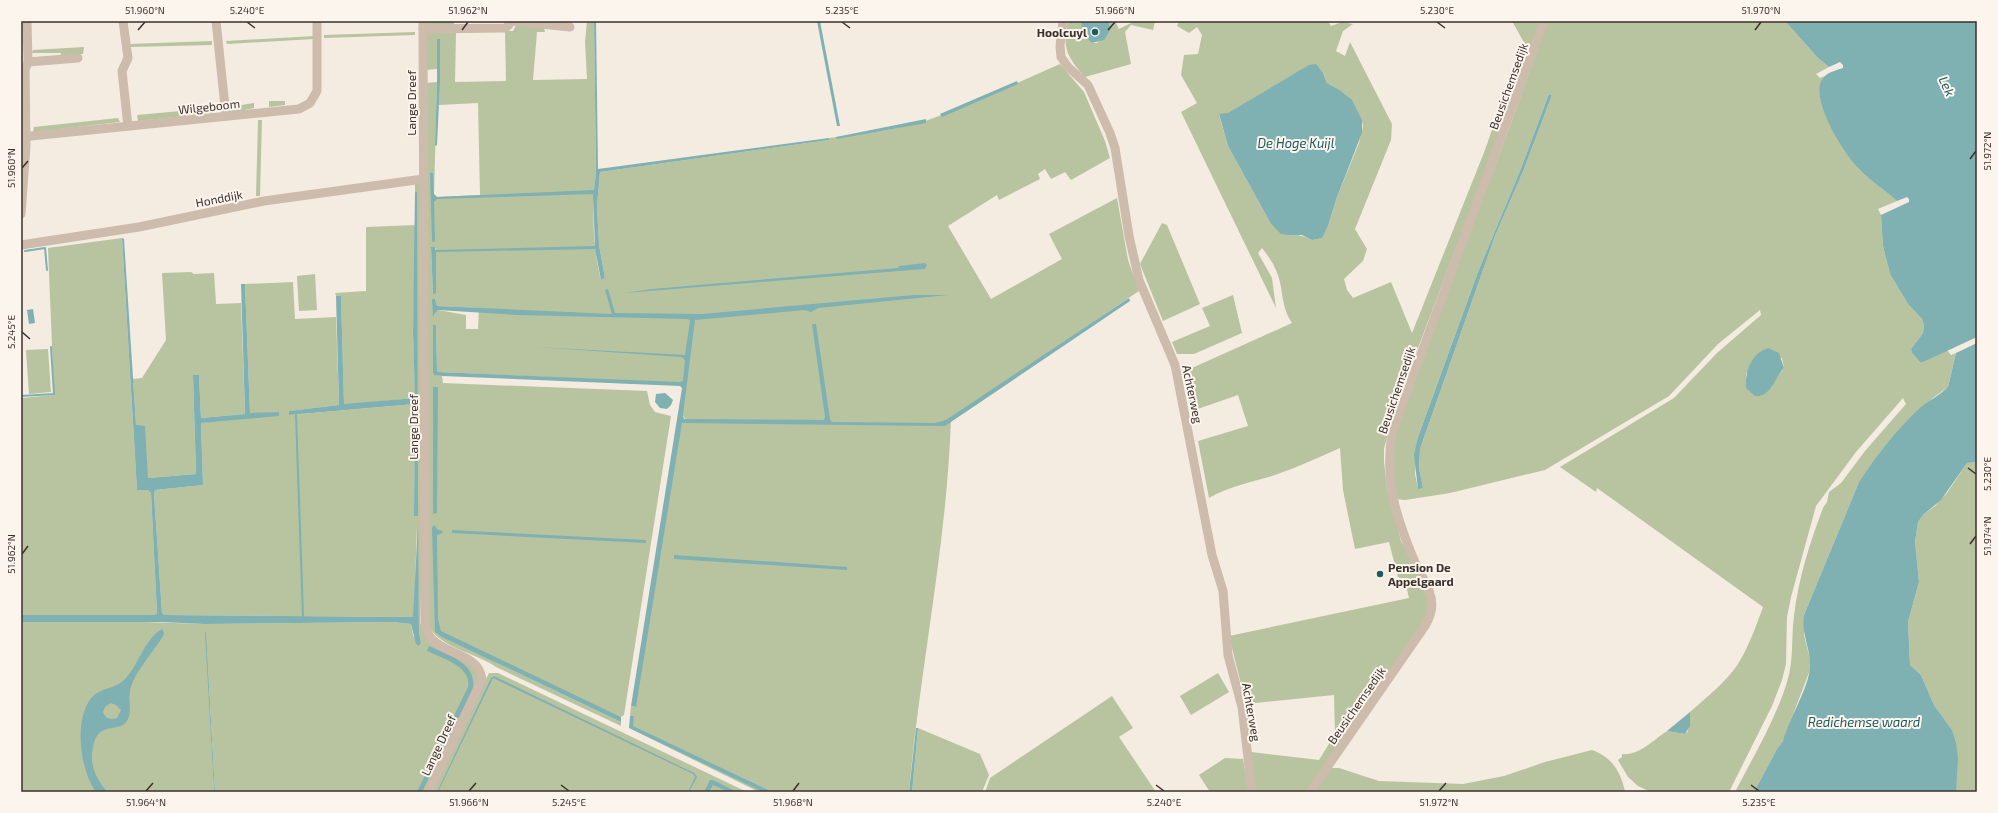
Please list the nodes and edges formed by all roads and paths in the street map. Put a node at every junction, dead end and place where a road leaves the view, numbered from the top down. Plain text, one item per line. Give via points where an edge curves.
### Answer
1 (27, 21) edge
2 (123, 21) edge
3 (216, 21) edge
4 (317, 21) edge
5 (511, 21) edge
6 (1063, 21) edge
7 (1544, 21) edge
8 (423, 25) edge
9 (570, 27) dead end
10 (78, 58) dead end
11 (28, 62) junction
12 (226, 116) junction
13 (128, 126) junction
14 (23, 137) edge
15 (423, 179) junction
16 (21, 214) edge
17 (21, 246) edge
18 (429, 792) edge
19 (1252, 792) edge
20 (1310, 792) edge

1 - 11 street
2 - 13 street via 128,58 122,71
3 - 12 street
4 - 12 street, Wilgeboom via 317,90 310,103 299,109
5 - 8 street via 505,28
5 - 9 street
6 - 19 street, Achterweg via 1061,57 1068,67 1088,84 1110,133 1115,148 1139,280 1175,365 1212,555 1223,591 1228,655 1242,708
7 - 20 street, Beusichemsedijk via 1392,433 1389,452 1395,505 1405,539 1430,594 1430,617
8 - 15 street, Lange Dreef
10 - 11 street
11 - 14 street via 25,70
12 - 13 street, Wilgeboom
13 - 14 street, Wilgeboom
14 - 16 street via 24,191
15 - 17 street, Honddijk via 264,201 139,227
15 - 18 street, Lange Dreef via 425,622 432,639 441,646 474,661 481,671 482,679

